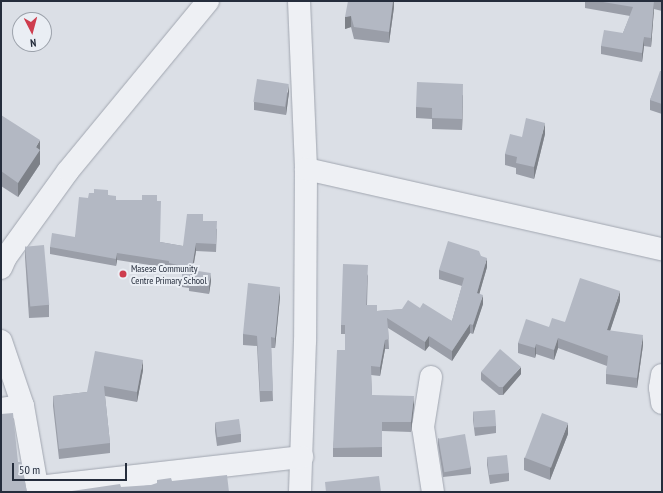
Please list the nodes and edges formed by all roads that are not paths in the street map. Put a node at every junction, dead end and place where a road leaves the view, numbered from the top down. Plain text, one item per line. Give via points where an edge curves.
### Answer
1 (208, 1) edge
2 (299, 1) edge
3 (306, 169) junction
4 (662, 249) edge
5 (1, 268) edge
6 (1, 341) edge
7 (662, 375) edge
8 (431, 377) dead end
9 (662, 403) edge
10 (23, 406) junction
11 (1, 409) edge
12 (302, 457) junction
13 (38, 490) edge
14 (300, 492) edge
15 (433, 492) edge

1 - 5 street via 68,171 6,257
2 - 3 street
3 - 4 street
3 - 12 street
6 - 10 street
7 - 9 street
8 - 15 street via 423,427
10 - 11 street
10 - 13 street
12 - 13 street
12 - 14 street

